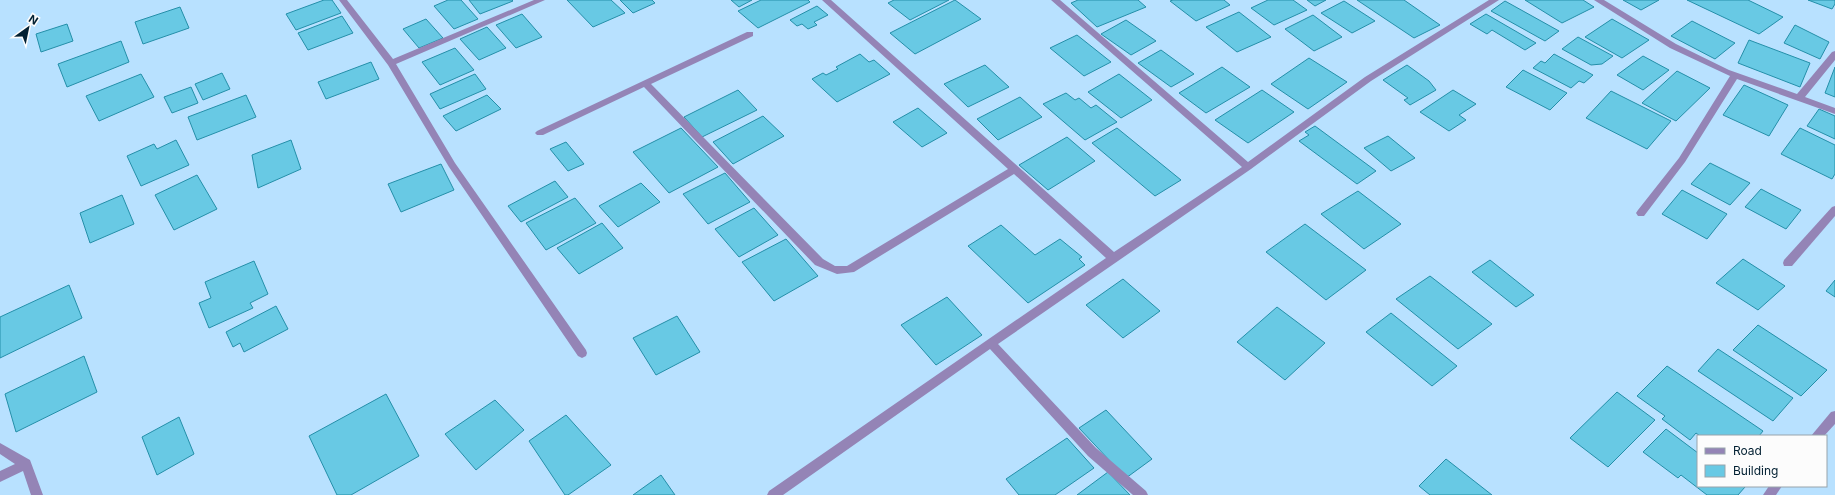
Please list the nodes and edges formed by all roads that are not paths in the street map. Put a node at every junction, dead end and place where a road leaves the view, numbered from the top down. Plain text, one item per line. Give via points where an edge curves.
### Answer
1 (343, 0) edge
2 (541, 0) edge
3 (826, 0) edge
4 (1055, 0) edge
5 (1494, 0) edge
6 (1598, 0) edge
7 (750, 34) dead end
8 (1835, 54) edge
9 (391, 63) junction
10 (1735, 75) junction
11 (645, 83) junction
12 (1799, 98) junction
13 (1835, 111) edge
14 (540, 133) dead end
15 (1248, 167) junction
16 (1014, 170) junction
17 (1835, 210) edge
18 (1641, 213) dead end
19 (1113, 258) junction
20 (1788, 263) dead end
21 (992, 344) junction
22 (582, 353) dead end
23 (1835, 416) edge
24 (1818, 435) edge
25 (0, 448) edge
26 (26, 464) junction
27 (0, 477) edge
28 (1775, 487) edge
29 (37, 495) edge
30 (773, 495) edge
31 (1142, 495) edge
32 (1769, 495) edge

1 - 9 street
2 - 9 street
3 - 16 street
4 - 15 street
5 - 15 street via 1368,79
6 - 10 street via 1673,46
7 - 11 street
8 - 12 street
9 - 22 street via 452,165
10 - 12 street
10 - 18 street via 1682,160
11 - 14 street
11 - 16 street via 819,262 833,270 850,269
12 - 13 street
15 - 19 street
16 - 19 street
17 - 20 street
19 - 21 street
21 - 30 street
21 - 31 street via 1092,452
23 - 24 street
25 - 26 street
26 - 27 street
26 - 29 street
28 - 32 street

